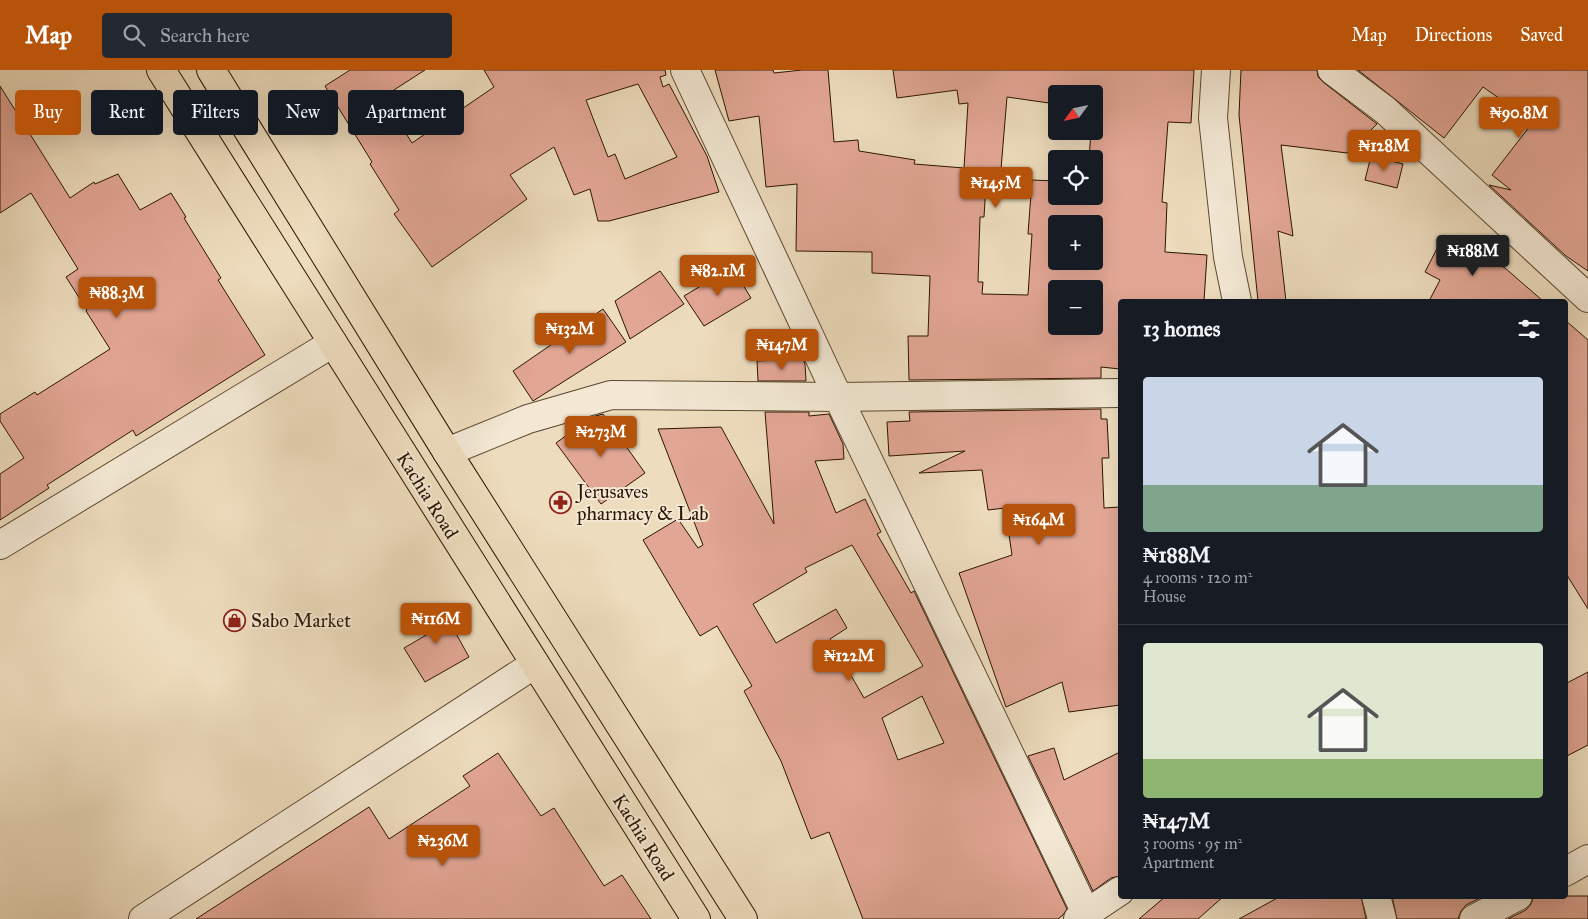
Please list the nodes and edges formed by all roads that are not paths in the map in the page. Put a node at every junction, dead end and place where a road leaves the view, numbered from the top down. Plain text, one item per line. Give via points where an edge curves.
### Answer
1 (161, 70) edge
2 (211, 70) edge
3 (685, 70) edge
4 (1216, 70) edge
5 (1332, 70) edge
6 (1588, 298) edge
7 (1237, 299) edge
8 (333, 343) junction
9 (1118, 393) edge
10 (838, 397) junction
11 (447, 452) junction
12 (0, 545) edge
13 (535, 664) junction
14 (1588, 859) edge
15 (1568, 870) edge
16 (1118, 892) edge
17 (1377, 899) edge
18 (1512, 899) edge
19 (1082, 916) edge
20 (143, 919) edge
21 (696, 919) edge
22 (743, 919) edge
23 (1382, 919) edge
24 (1474, 919) edge

1 - 8 highway, Kachia Road
2 - 11 highway, Kachia Road
3 - 10 street
4 - 7 street via 1213,118 1228,257
5 - 6 street via 1385,110
8 - 12 street
8 - 13 highway, Kachia Road
9 - 10 street
10 - 11 street via 611,395 528,419
10 - 19 street
11 - 22 highway, Kachia Road
13 - 20 street
13 - 21 highway, Kachia Road
14 - 15 street
16 - 19 street
17 - 23 street
18 - 24 street

